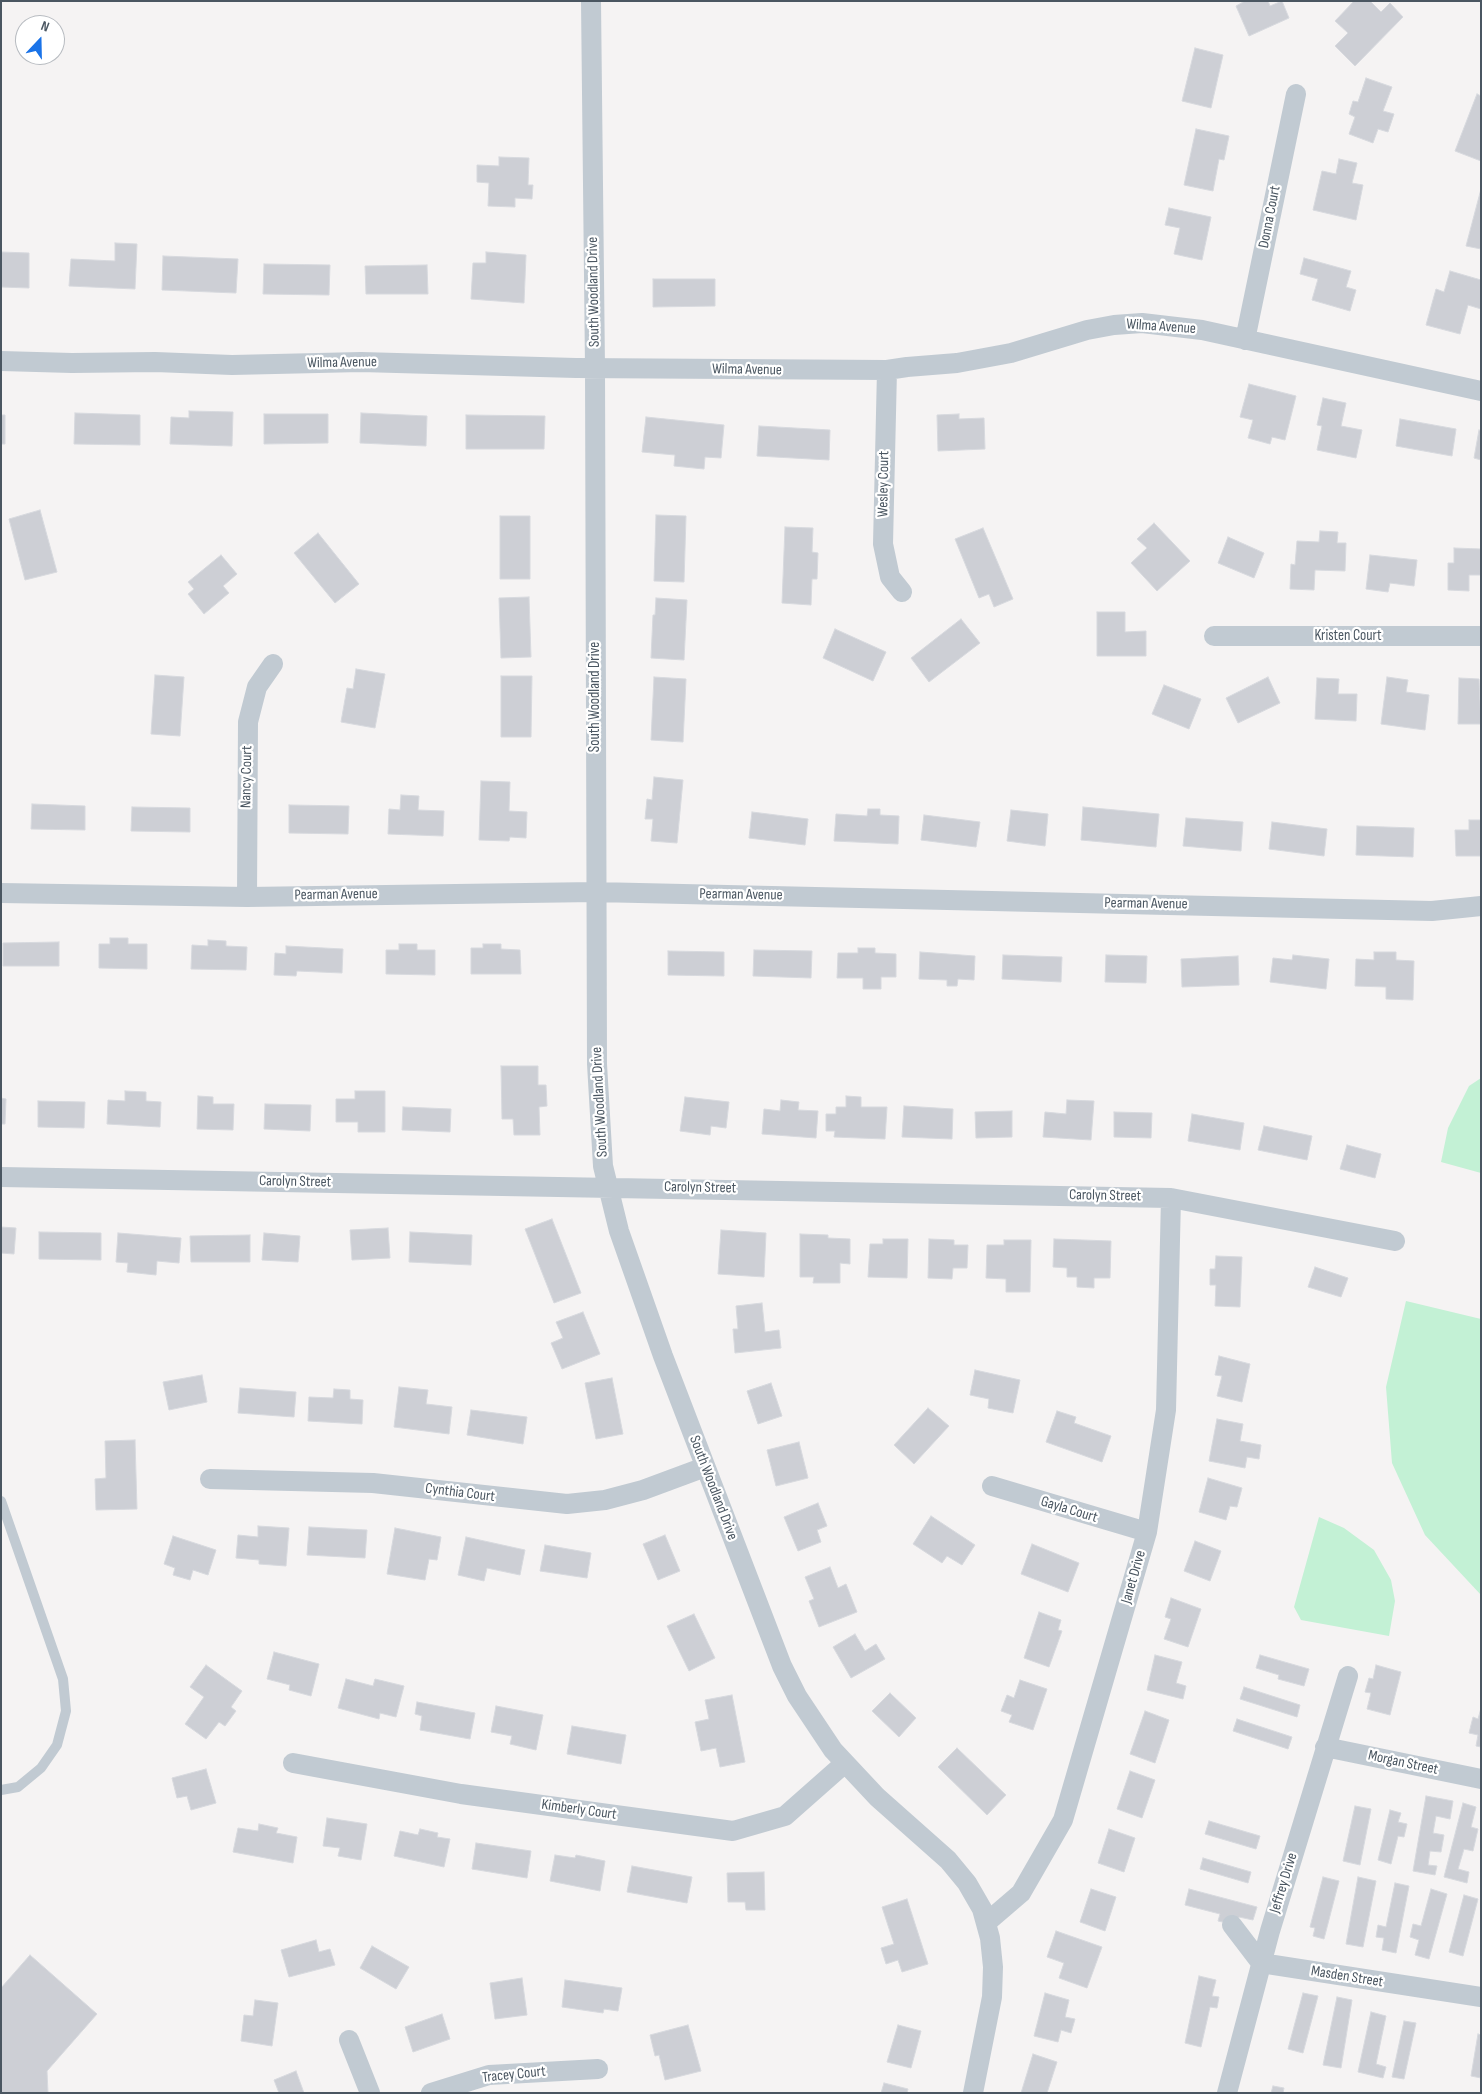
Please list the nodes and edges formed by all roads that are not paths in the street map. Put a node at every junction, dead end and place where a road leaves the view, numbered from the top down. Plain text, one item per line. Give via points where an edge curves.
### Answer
1 (591, 1) edge
2 (1296, 94) dead end
3 (1246, 340) junction
4 (1, 361) edge
5 (595, 368) junction
6 (887, 370) junction
7 (1481, 391) edge
8 (902, 592) dead end
9 (1214, 636) dead end
10 (1481, 636) edge
11 (272, 664) dead end
12 (596, 892) junction
13 (1, 893) edge
14 (247, 896) junction
15 (1481, 906) edge
16 (1, 1177) edge
17 (608, 1187) junction
18 (1171, 1198) junction
19 (1395, 1241) dead end
20 (705, 1467) junction
21 (210, 1479) dead end
22 (992, 1486) dead end
23 (1, 1501) edge
24 (1147, 1532) junction
25 (1348, 1676) dead end
26 (1325, 1747) junction
27 (293, 1763) dead end
28 (845, 1763) junction
29 (1481, 1779) edge
30 (1, 1790) edge
31 (986, 1923) junction
32 (1232, 1925) dead end
33 (1261, 1963) junction
34 (1481, 1996) edge
35 (349, 2040) dead end
36 (598, 2069) dead end
37 (370, 2093) edge
38 (431, 2093) edge
39 (973, 2093) edge
40 (1227, 2093) edge

1 - 5 street, South Woodland Drive
2 - 3 street, Donna Court
3 - 6 street, Wilma Avenue via 1174,326 1114,324 1011,353 957,363
3 - 7 street, Wilma Avenue
4 - 5 street, Wilma Avenue via 232,365 361,362
5 - 6 street, Wilma Avenue
5 - 12 street, South Woodland Drive
6 - 8 street, Wesley Court via 883,544 890,577
9 - 10 street, Kristen Court
11 - 14 street, Nancy Court via 256,687 248,722
12 - 14 street, Pearman Avenue
12 - 15 street, Pearman Avenue via 1422,910
12 - 17 street, South Woodland Drive via 599,1103 603,1166
13 - 14 street, Pearman Avenue
16 - 17 street, Carolyn Street
17 - 18 street, Carolyn Street
17 - 20 street, South Woodland Drive via 619,1231
18 - 19 street, Carolyn Street
18 - 24 street, Janet Drive via 1166,1410
20 - 21 street, Cynthia Court via 643,1490 605,1500 567,1504 373,1483
20 - 28 street, South Woodland Drive via 782,1666 814,1724
22 - 24 street, Gayla Court
23 - 30 lane via 63,1679 66,1711 57,1745 41,1768 18,1787
24 - 31 street, Janet Drive via 1063,1820 1022,1892
25 - 26 street, Jeffrey Drive
26 - 29 street, Morgan Street
26 - 33 street, Jeffrey Drive
27 - 28 street, Kimberly Court via 461,1794 733,1831 785,1816
28 - 31 street, South Woodland Drive via 877,1797 948,1860 967,1883
31 - 39 street, South Woodland Drive via 993,1967 992,1998
32 - 33 street
33 - 34 street, Masden Street
33 - 40 street, Jeffrey Drive
35 - 37 street
36 - 38 street, Tracey Court via 489,2075

